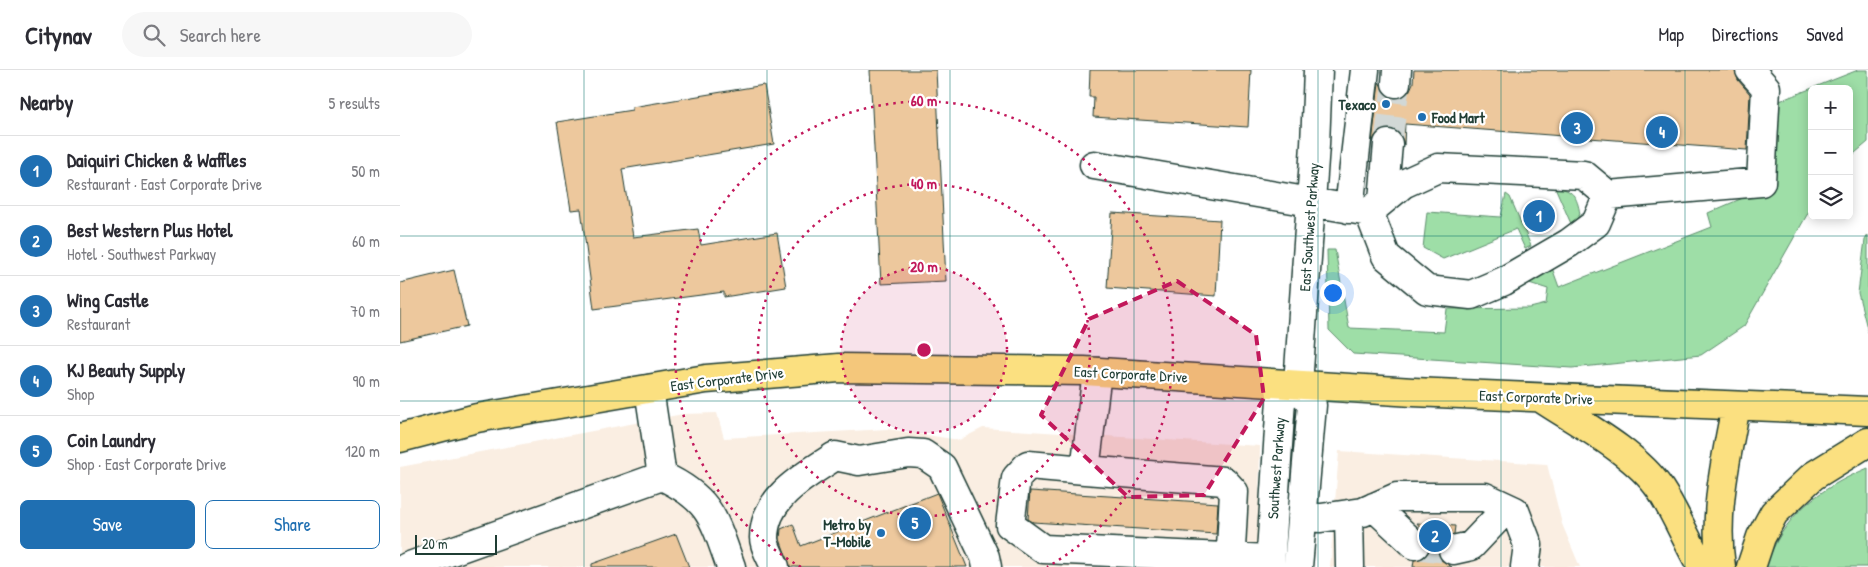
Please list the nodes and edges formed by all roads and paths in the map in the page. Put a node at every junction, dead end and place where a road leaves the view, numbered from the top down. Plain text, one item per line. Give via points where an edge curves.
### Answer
1 (1318, 70) edge
2 (1750, 70) edge
3 (1384, 75) edge
4 (1381, 143) tunnel mouth
5 (1094, 165) dead end
6 (1608, 195) junction
7 (1311, 201) junction
8 (1366, 208) junction
9 (1096, 372) junction
10 (1298, 384) junction
11 (649, 389) junction
12 (1541, 398) junction
13 (1736, 406) junction
14 (1868, 411) edge
15 (400, 438) edge
16 (1868, 442) edge
17 (1085, 470) junction
18 (662, 476) junction
19 (1507, 508) junction
20 (1362, 510) junction
21 (1302, 517) junction
22 (1415, 546) tunnel mouth
23 (1453, 550) tunnel mouth
24 (1055, 558) edge
25 (1231, 562) edge
26 (1270, 563) edge
27 (407, 567) edge
28 (731, 567) edge
29 (775, 567) edge
30 (987, 567) edge
31 (1298, 567) edge
32 (1350, 567) edge
33 (1525, 567) edge
34 (1702, 567) edge
35 (1721, 567) edge
36 (1751, 567) edge

1 - 7 street, East Southwest Parkway
2 - 6 street via 1766,88 1761,182
3 - 8 street
4 - 8 street
5 - 7 street
6 - 8 street via 1584,176 1438,168 1402,184
6 - 8 street via 1596,223 1569,243 1504,281 1471,295 1428,290 1386,256
7 - 8 street
7 - 10 street, East Southwest Parkway
9 - 10 main road, East Corporate Drive
9 - 11 main road, East Corporate Drive via 838,368 706,379
9 - 17 street
10 - 12 main road, East Corporate Drive
10 - 21 street, Southwest Parkway via 1312,405
10 - 26 street, Southwest Parkway via 1281,400
11 - 15 main road, East Corporate Drive via 477,418
11 - 18 street
12 - 13 main road, East Corporate Drive
12 - 34 main road via 1627,455 1646,472 1659,488
13 - 14 main road, East Corporate Drive
13 - 35 main road via 1722,483 1719,521
16 - 36 main road via 1813,476 1774,512 1760,537
17 - 24 street via 1028,465 1016,478 1010,525
17 - 25 street via 1224,481 1234,492
18 - 27 street
18 - 28 street via 698,498 712,515
19 - 20 street via 1485,497 1398,497
19 - 23 street via 1471,546
19 - 33 street via 1515,511 1528,545
20 - 21 street via 1321,518
20 - 22 street
20 - 32 street
21 - 31 street, Southwest Parkway
24 - 25 street
25 - 26 street
29 - 30 street via 764,539 768,518 782,493 835,456 859,461 908,453 924,454 942,467

